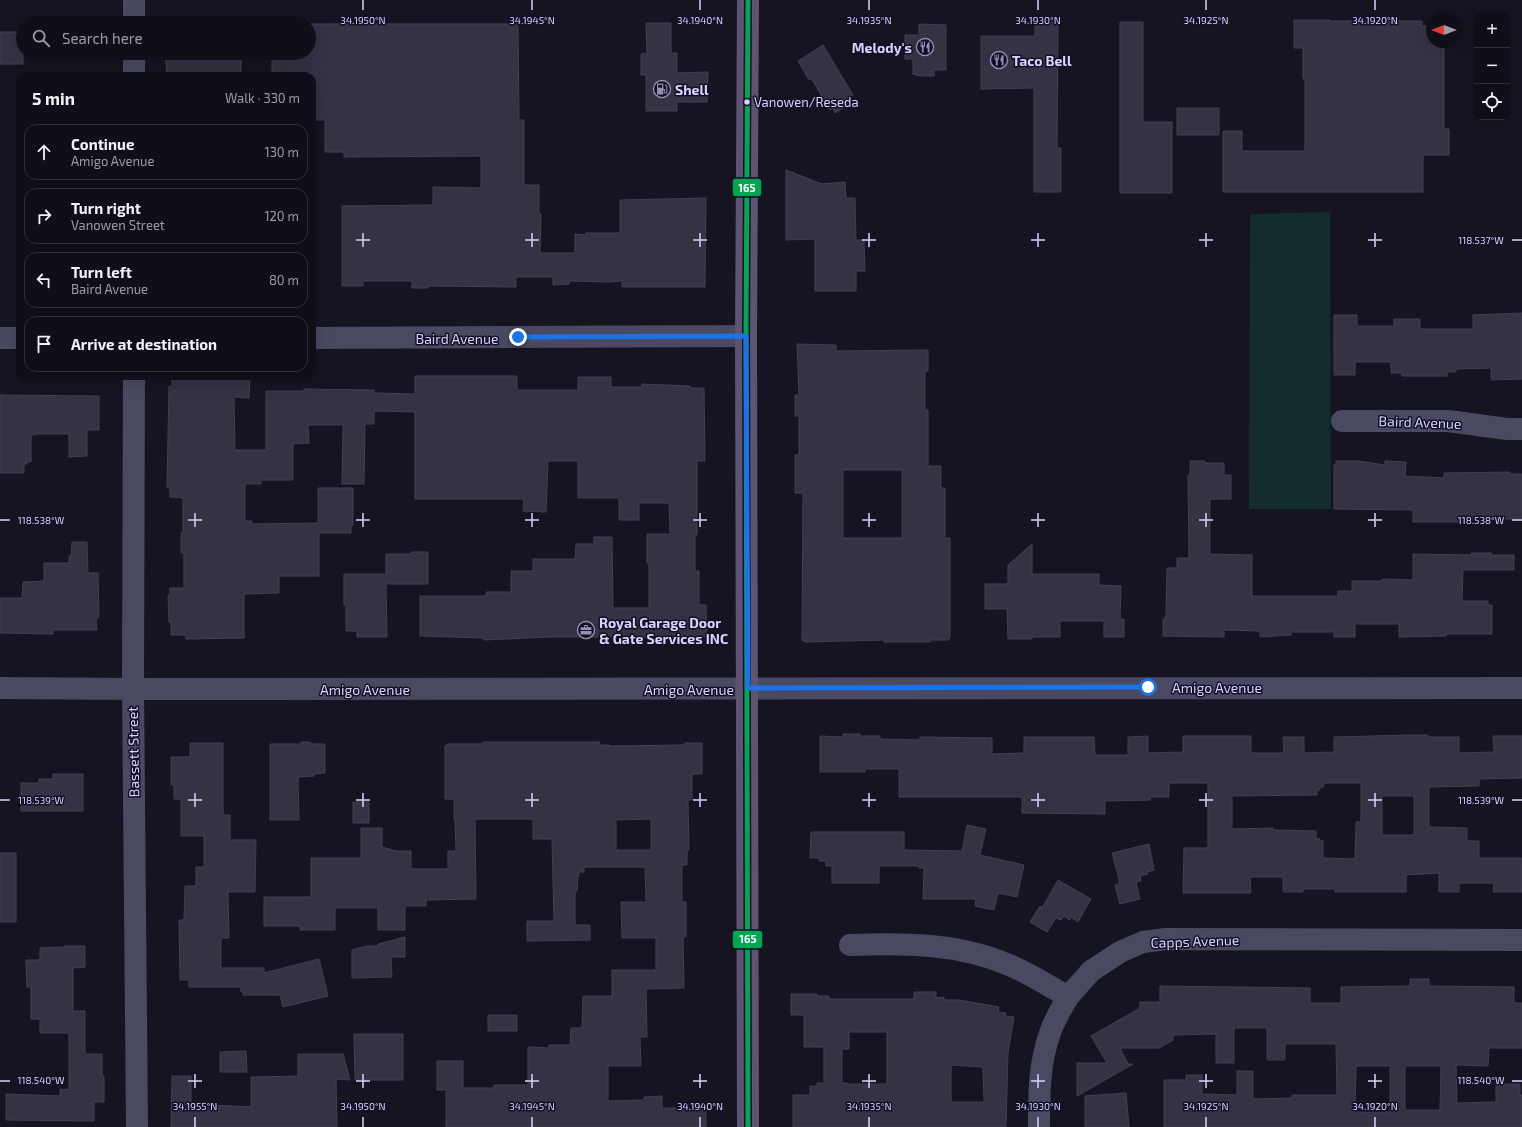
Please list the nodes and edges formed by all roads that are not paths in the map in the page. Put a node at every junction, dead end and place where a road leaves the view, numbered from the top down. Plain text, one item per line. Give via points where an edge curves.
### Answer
1 (134, 0) edge
2 (748, 0) edge
3 (134, 16) edge
4 (134, 60) edge
5 (134, 72) edge
6 (746, 336) junction
7 (0, 338) edge
8 (16, 338) edge
9 (316, 338) edge
10 (134, 380) edge
11 (1342, 421) dead end
12 (1522, 429) edge
13 (0, 688) edge
14 (748, 688) junction
15 (1522, 688) edge
16 (132, 689) junction
17 (1522, 940) edge
18 (850, 944) dead end
19 (1068, 997) junction
20 (137, 1127) edge
21 (748, 1127) edge
22 (1039, 1127) edge

1 - 3 street
2 - 6 main road
4 - 5 street
6 - 9 street, Baird Avenue
6 - 14 main road
7 - 8 street
10 - 16 street, Bassett Street
11 - 12 street, Baird Avenue via 1448,421
13 - 16 street, Amigo Avenue
14 - 15 street, Amigo Avenue
14 - 16 street, Amigo Avenue
14 - 21 main road
16 - 20 street, Bassett Street
17 - 19 street, Capps Avenue via 1166,939 1144,942 1120,952 1090,971
18 - 19 street via 925,944 970,951 1010,965
19 - 22 street, Capps Avenue via 1050,1031 1041,1062

